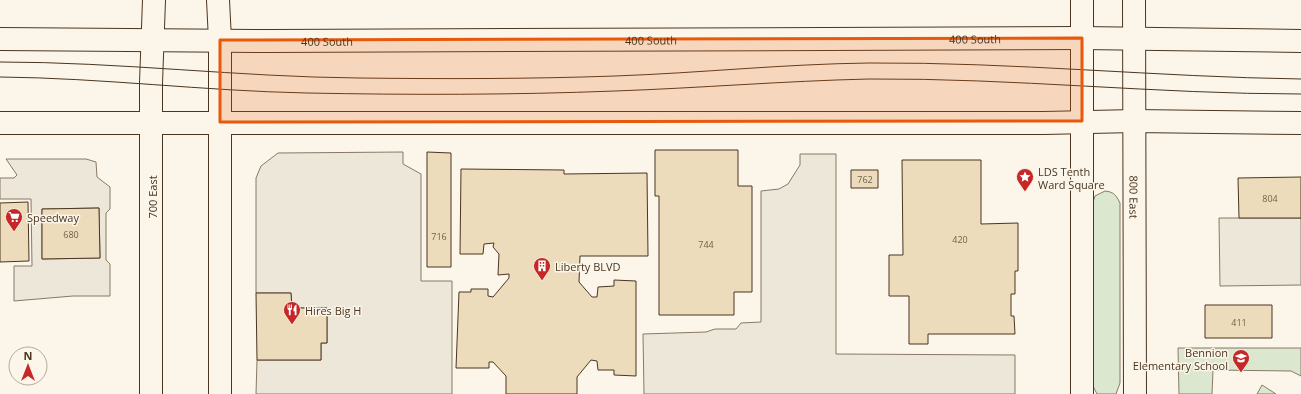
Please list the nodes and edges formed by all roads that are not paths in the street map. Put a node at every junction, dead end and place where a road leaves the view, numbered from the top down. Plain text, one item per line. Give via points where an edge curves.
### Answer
1 (154, 0) edge
2 (218, 0) edge
3 (1082, 0) edge
4 (1134, 0) edge
5 (1082, 38) junction
6 (0, 39) edge
7 (152, 39) junction
8 (1134, 39) junction
9 (220, 40) junction
10 (1301, 41) edge
11 (1135, 121) junction
12 (152, 122) junction
13 (220, 122) junction
14 (1082, 122) junction
15 (0, 123) edge
16 (1301, 123) edge
17 (152, 394) edge
18 (220, 394) edge
19 (1082, 394) edge
20 (1135, 394) edge

1 - 7 main road, 700 East
2 - 9 main road
3 - 5 main road
4 - 8 main road, 800 East
5 - 8 main road, 400 South
5 - 9 main road, 400 South
5 - 14 main road
6 - 7 main road, 400 South
7 - 9 main road, 400 South
7 - 12 main road, 700 East
8 - 10 main road, 400 South
8 - 11 main road, 800 East
9 - 13 main road
11 - 14 main road
11 - 16 main road
11 - 20 main road, 800 East
12 - 13 main road
12 - 15 main road
12 - 17 main road, 700 East
13 - 14 main road
13 - 18 main road
14 - 19 main road

